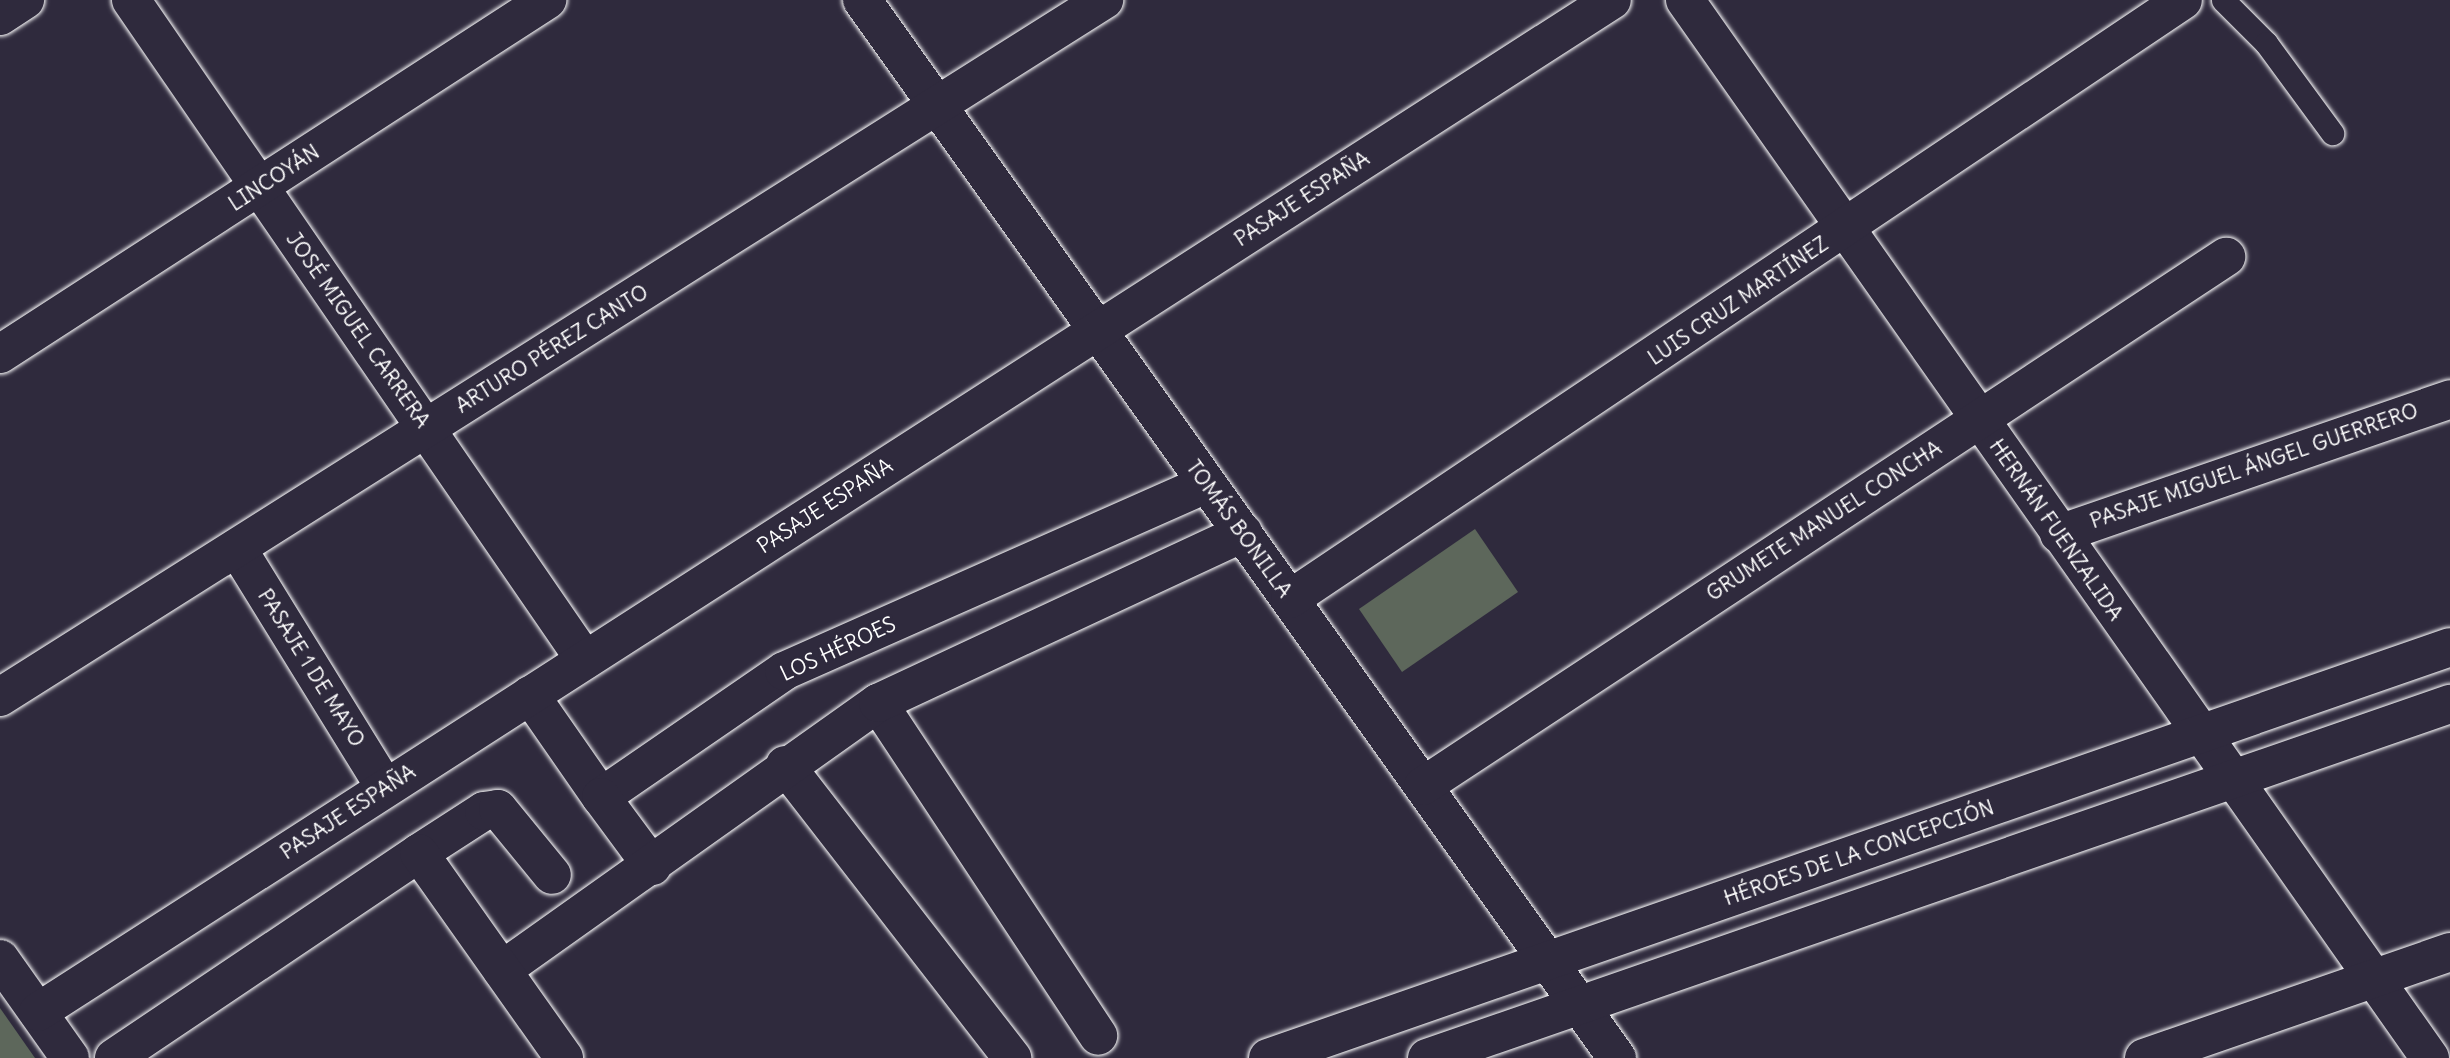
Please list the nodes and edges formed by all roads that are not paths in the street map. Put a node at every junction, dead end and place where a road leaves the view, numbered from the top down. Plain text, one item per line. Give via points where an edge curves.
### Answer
1 (25, 0) edge
2 (131, 0) edge
3 (547, 0) edge
4 (862, 0) edge
5 (1104, 0) edge
6 (1612, 0) edge
7 (1685, 0) edge
8 (2183, 0) edge
9 (2223, 0) edge
10 (0, 16) edge
11 (938, 106) junction
12 (2332, 133) dead end
13 (260, 187) junction
14 (1844, 231) junction
15 (2226, 257) dead end
16 (1098, 330) junction
17 (0, 354) edge
18 (2450, 399) edge
19 (1978, 420) junction
20 (426, 429) junction
21 (1206, 484) junction
22 (1243, 533) junction
23 (2059, 534) junction
24 (237, 548) junction
25 (1290, 599) junction
26 (2450, 647) edge
27 (585, 660) junction
28 (530, 695) junction
29 (0, 697) edge
30 (878, 704) junction
31 (2450, 704) edge
32 (2201, 734) junction
33 (785, 765) junction
34 (2232, 778) junction
35 (1423, 786) junction
36 (385, 788) junction
37 (601, 797) junction
38 (419, 853) junction
39 (652, 866) junction
40 (552, 875) dead end
41 (2450, 952) edge
42 (0, 959) edge
43 (1548, 961) junction
44 (502, 970) junction
45 (2374, 978) junction
46 (1580, 1004) junction
47 (38, 1012) junction
48 (1098, 1036) dead end
49 (70, 1058) edge
50 (114, 1058) edge
51 (564, 1058) edge
52 (1012, 1058) edge
53 (1268, 1058) edge
54 (1427, 1058) edge
55 (1616, 1058) edge
56 (2144, 1058) edge
57 (2430, 1058) edge

1 - 10 street
2 - 13 street, JOSÉ MIGUEL CARRERA
3 - 13 street, LINCOYÁN
4 - 11 street, TOMÁS BONILLA
5 - 11 street, ARTURO PÉREZ CANTO
6 - 16 street, PASAJE ESPAÑA
7 - 14 street, HERNÁN FUENZALIDA
8 - 14 street, LUIS CRUZ MARTÍNEZ
9 - 12 lane via 2266,43
11 - 16 street, TOMÁS BONILLA
11 - 20 street, ARTURO PÉREZ CANTO
13 - 17 street, LINCOYÁN
13 - 20 street, JOSÉ MIGUEL CARRERA
14 - 19 street, HERNÁN FUENZALIDA
14 - 25 street, LUIS CRUZ MARTÍNEZ
15 - 19 street, GRUMETE MANUEL CONCHA
16 - 21 street, TOMÁS BONILLA
16 - 27 street, PASAJE ESPAÑA
18 - 23 street, PASAJE MIGUEL ÁNGEL GUERRERO
19 - 23 street, HERNÁN FUENZALIDA
19 - 35 street, GRUMETE MANUEL CONCHA
20 - 24 street, ARTURO PÉREZ CANTO
20 - 27 street, JOSÉ MIGUEL CARRERA
21 - 22 street, TOMÁS BONILLA
21 - 37 street, LOS HÉROES via 784,671
22 - 25 street, TOMÁS BONILLA
22 - 30 street
23 - 32 street, HERNÁN FUENZALIDA
24 - 29 street, ARTURO PÉREZ CANTO
24 - 36 street, PASAJE 1 DE MAYO
25 - 35 street, TOMÁS BONILLA
26 - 32 street, HÉROES DE LA CONCEPCIÓN
27 - 28 street, PASAJE ESPAÑA
28 - 36 street, PASAJE ESPAÑA
28 - 37 street
30 - 33 street
30 - 48 street
31 - 34 street
32 - 34 street, HERNÁN FUENZALIDA
32 - 43 street, HÉROES DE LA CONCEPCIÓN
33 - 39 street
33 - 52 street
34 - 45 street, HERNÁN FUENZALIDA
34 - 46 street
35 - 43 street, TOMÁS BONILLA
36 - 47 street, PASAJE ESPAÑA
37 - 39 street
38 - 40 street via 484,811 498,809
38 - 44 street
38 - 50 street
39 - 44 street
41 - 45 street
42 - 47 street
43 - 46 street, TOMÁS BONILLA
43 - 53 street, HÉROES DE LA CONCEPCIÓN
44 - 51 street
45 - 56 street
45 - 57 street, HERNÁN FUENZALIDA
46 - 54 street
46 - 55 street, TOMÁS BONILLA
47 - 49 street

